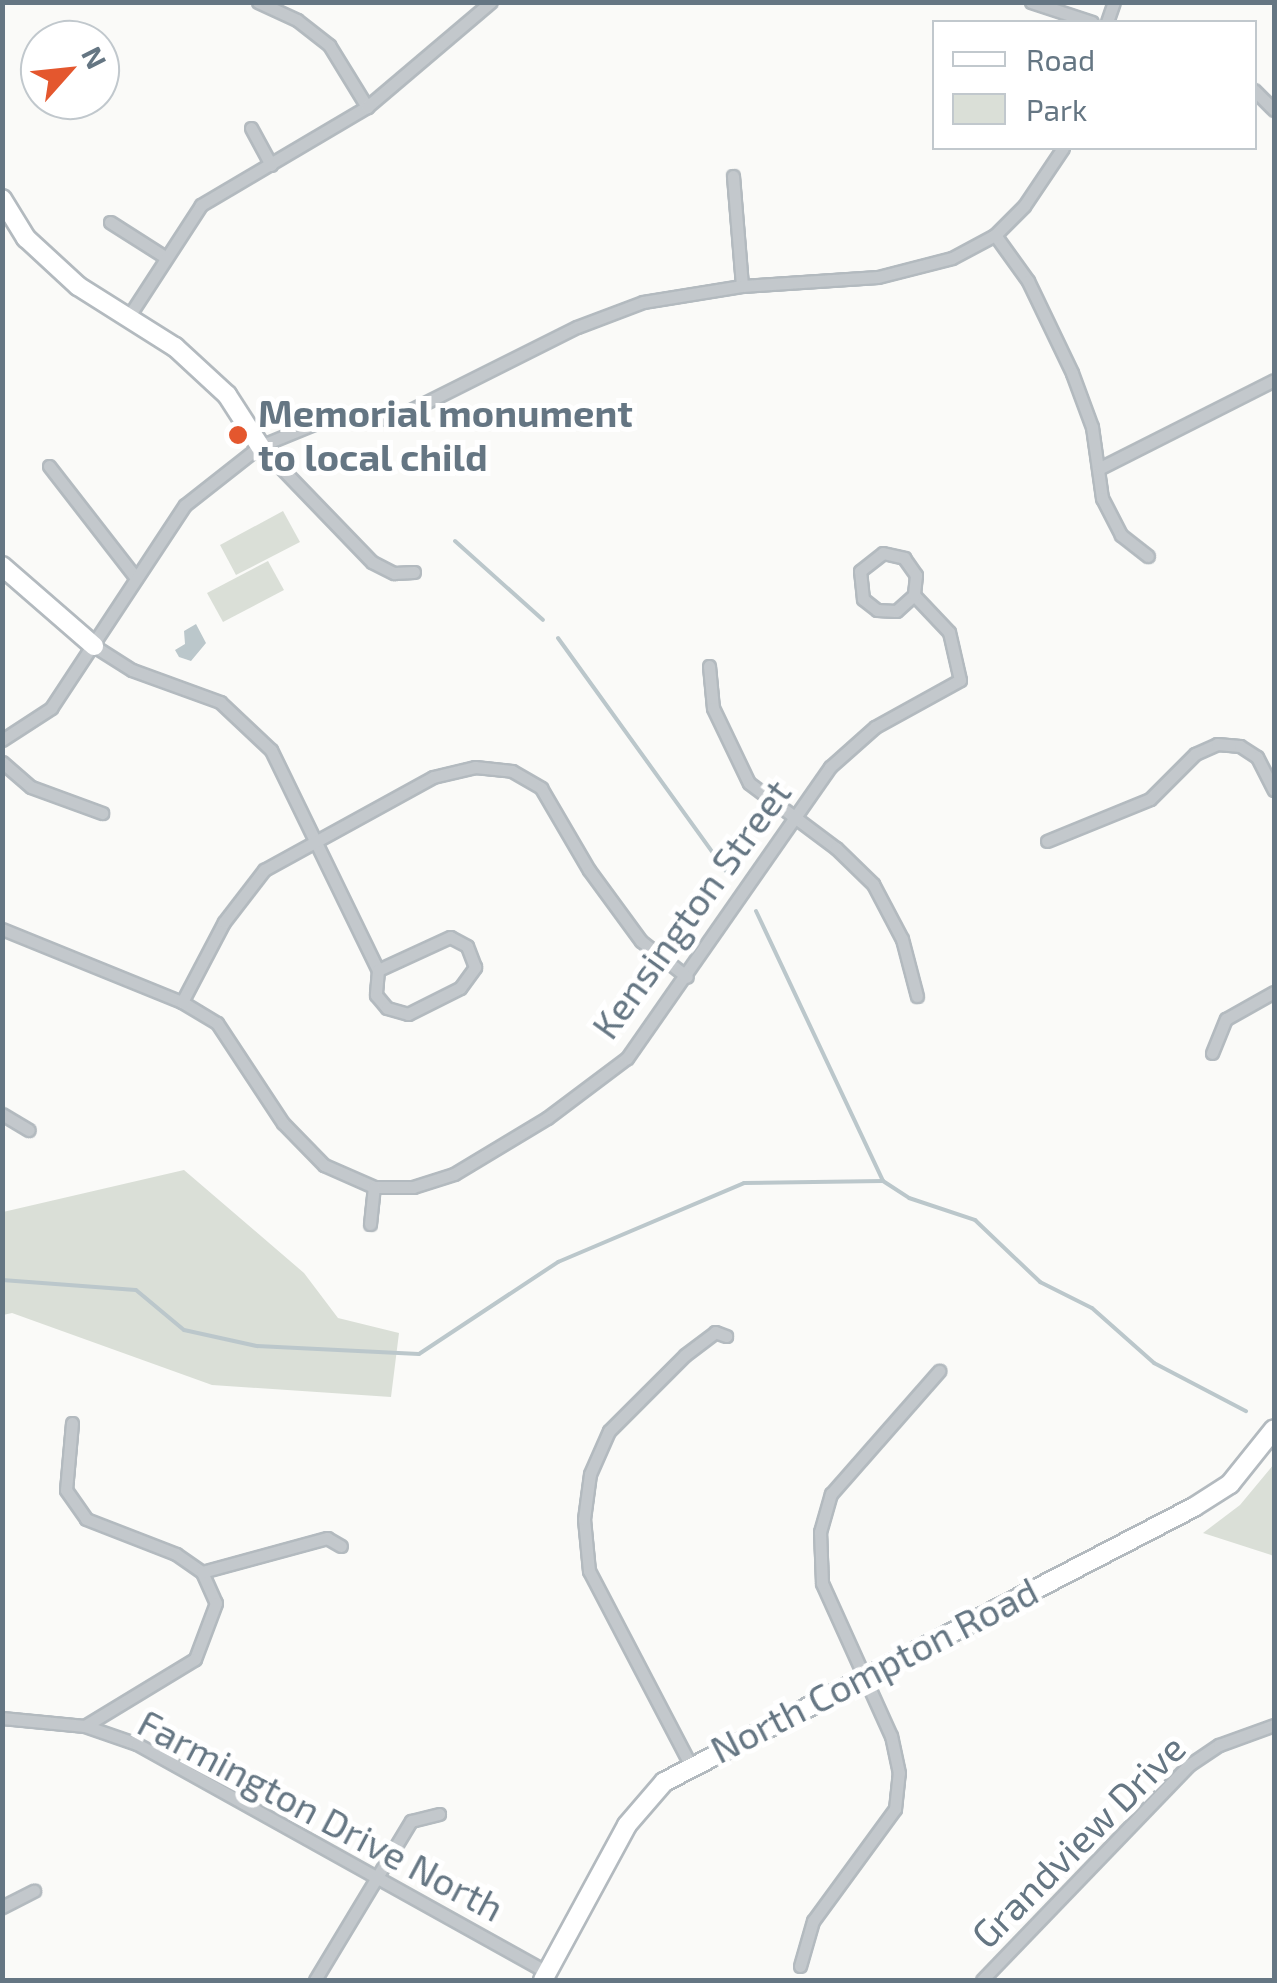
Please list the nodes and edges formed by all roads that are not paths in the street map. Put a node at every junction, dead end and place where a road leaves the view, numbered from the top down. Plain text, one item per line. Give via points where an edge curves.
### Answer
1 (258, 2) edge
2 (492, 2) edge
3 (1031, 2) edge
4 (1086, 20) edge
5 (367, 107) junction
6 (251, 128) dead end
7 (1062, 150) edge
8 (271, 165) junction
9 (733, 176) dead end
10 (2, 199) edge
11 (110, 222) dead end
12 (995, 234) junction
13 (164, 257) junction
14 (742, 286) junction
15 (127, 319) junction
16 (1274, 380) edge
17 (260, 446) junction
18 (49, 466) dead end
19 (1100, 468) junction
20 (1148, 556) dead end
21 (2, 566) edge
22 (414, 572) dead end
23 (136, 578) junction
24 (914, 596) junction
25 (94, 646) junction
26 (709, 666) dead end
27 (2, 740) edge
28 (2, 762) edge
29 (1273, 783) edge
30 (102, 813) dead end
31 (794, 816) junction
32 (314, 837) junction
33 (1047, 841) dead end
34 (2, 930) edge
35 (378, 970) junction
36 (687, 977) junction
37 (1274, 992) edge
38 (917, 996) dead end
39 (182, 1002) junction
40 (1212, 1053) dead end
41 (2, 1114) edge
42 (29, 1130) dead end
43 (374, 1187) junction
44 (370, 1224) dead end
45 (726, 1336) dead end
46 (939, 1372) dead end
47 (72, 1423) dead end
48 (1274, 1430) edge
49 (341, 1546) dead end
50 (202, 1572) junction
51 (860, 1677) junction
52 (2, 1718) edge
53 (1274, 1725) edge
54 (84, 1726) junction
55 (690, 1764) junction
56 (439, 1814) dead end
57 (375, 1876) junction
58 (34, 1892) dead end
59 (2, 1907) edge
60 (800, 1966) dead end
61 (545, 1976) edge
62 (316, 1980) edge
63 (982, 1980) edge

1 - 5 street via 297,20 328,45
2 - 5 street
3 - 4 street
5 - 8 street
6 - 8 street
7 - 12 street via 1051,173
8 - 13 street via 201,205
9 - 14 street
10 - 15 street via 26,238
11 - 13 street
12 - 14 street via 905,273
12 - 19 street via 1028,281 1072,373
13 - 15 street
14 - 17 street via 642,302 407,412 382,419 336,415
15 - 17 street via 176,347 227,395
16 - 19 street
17 - 22 street via 372,562 394,573
17 - 23 street via 184,505
18 - 23 street
19 - 20 street via 1102,498 1121,535
21 - 25 street
23 - 25 street
24 - 24 street via 916,576 904,558 883,553 860,571 862,599 877,610 896,611
24 - 31 street, Kensington Street via 949,632 960,680 875,727 830,767
25 - 27 street via 51,708
25 - 32 street via 132,670 220,702 270,750
26 - 31 street via 713,708 749,783
28 - 30 street via 31,788
29 - 33 street via 1257,757 1240,746 1217,744 1196,754 1150,799
31 - 36 street, Kensington Street
31 - 38 street via 874,884 902,939
32 - 35 street
32 - 36 street via 433,777 475,767 512,772 540,788 589,870 642,940
32 - 39 street via 264,870 224,922
34 - 39 street, Kensington Street
35 - 35 street via 376,994 387,1008 408,1014 460,988 475,968 467,946 450,937
36 - 43 street, Kensington Street via 626,1058 547,1118 454,1174 413,1186
37 - 40 street via 1226,1019
39 - 43 street, Kensington Street via 217,1023 283,1123 324,1165
41 - 42 street
43 - 44 street
45 - 55 street via 715,1332 685,1355 609,1432 590,1474 584,1519 590,1571
46 - 51 street via 831,1494 820,1532 822,1583
47 - 50 street via 66,1490 86,1519 176,1554
48 - 51 street, North Compton Road via 1230,1484 1194,1507
49 - 50 street via 327,1538
50 - 54 street via 216,1604 194,1659
51 - 55 street, North Compton Road
51 - 60 street via 891,1736 899,1773 894,1810 813,1921
52 - 54 street, Farmington Drive North
53 - 63 street, Grandview Drive via 1219,1745 1189,1765
54 - 57 street, Farmington Drive North via 137,1744
55 - 61 street, North Compton Road via 627,1825
56 - 57 street via 411,1821
57 - 61 street, Farmington Drive North
57 - 62 street
58 - 59 street

